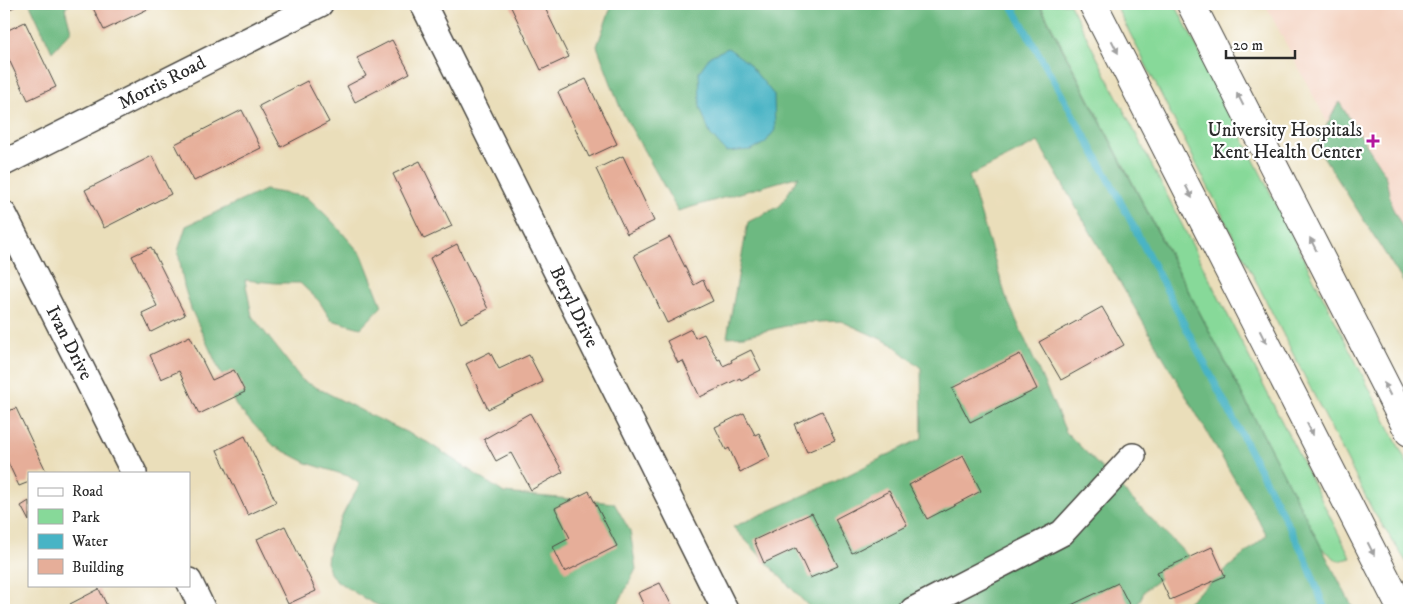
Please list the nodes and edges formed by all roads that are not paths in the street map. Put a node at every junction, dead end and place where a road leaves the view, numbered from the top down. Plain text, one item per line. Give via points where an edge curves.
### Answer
1 (320, 4) edge
2 (423, 4) edge
3 (1093, 4) edge
4 (1191, 4) edge
5 (4, 163) edge
6 (4, 214) edge
7 (1409, 432) edge
8 (1133, 456) dead end
9 (133, 472) edge
10 (190, 583) edge
11 (203, 610) edge
12 (725, 610) edge
13 (913, 610) edge
14 (1402, 610) edge

1 - 5 street, Morris Road
2 - 12 street, Beryl Drive
3 -> 14 main road
7 -> 4 main road
6 - 9 street, Ivan Drive
8 - 13 street via 1062,533
10 - 11 street

